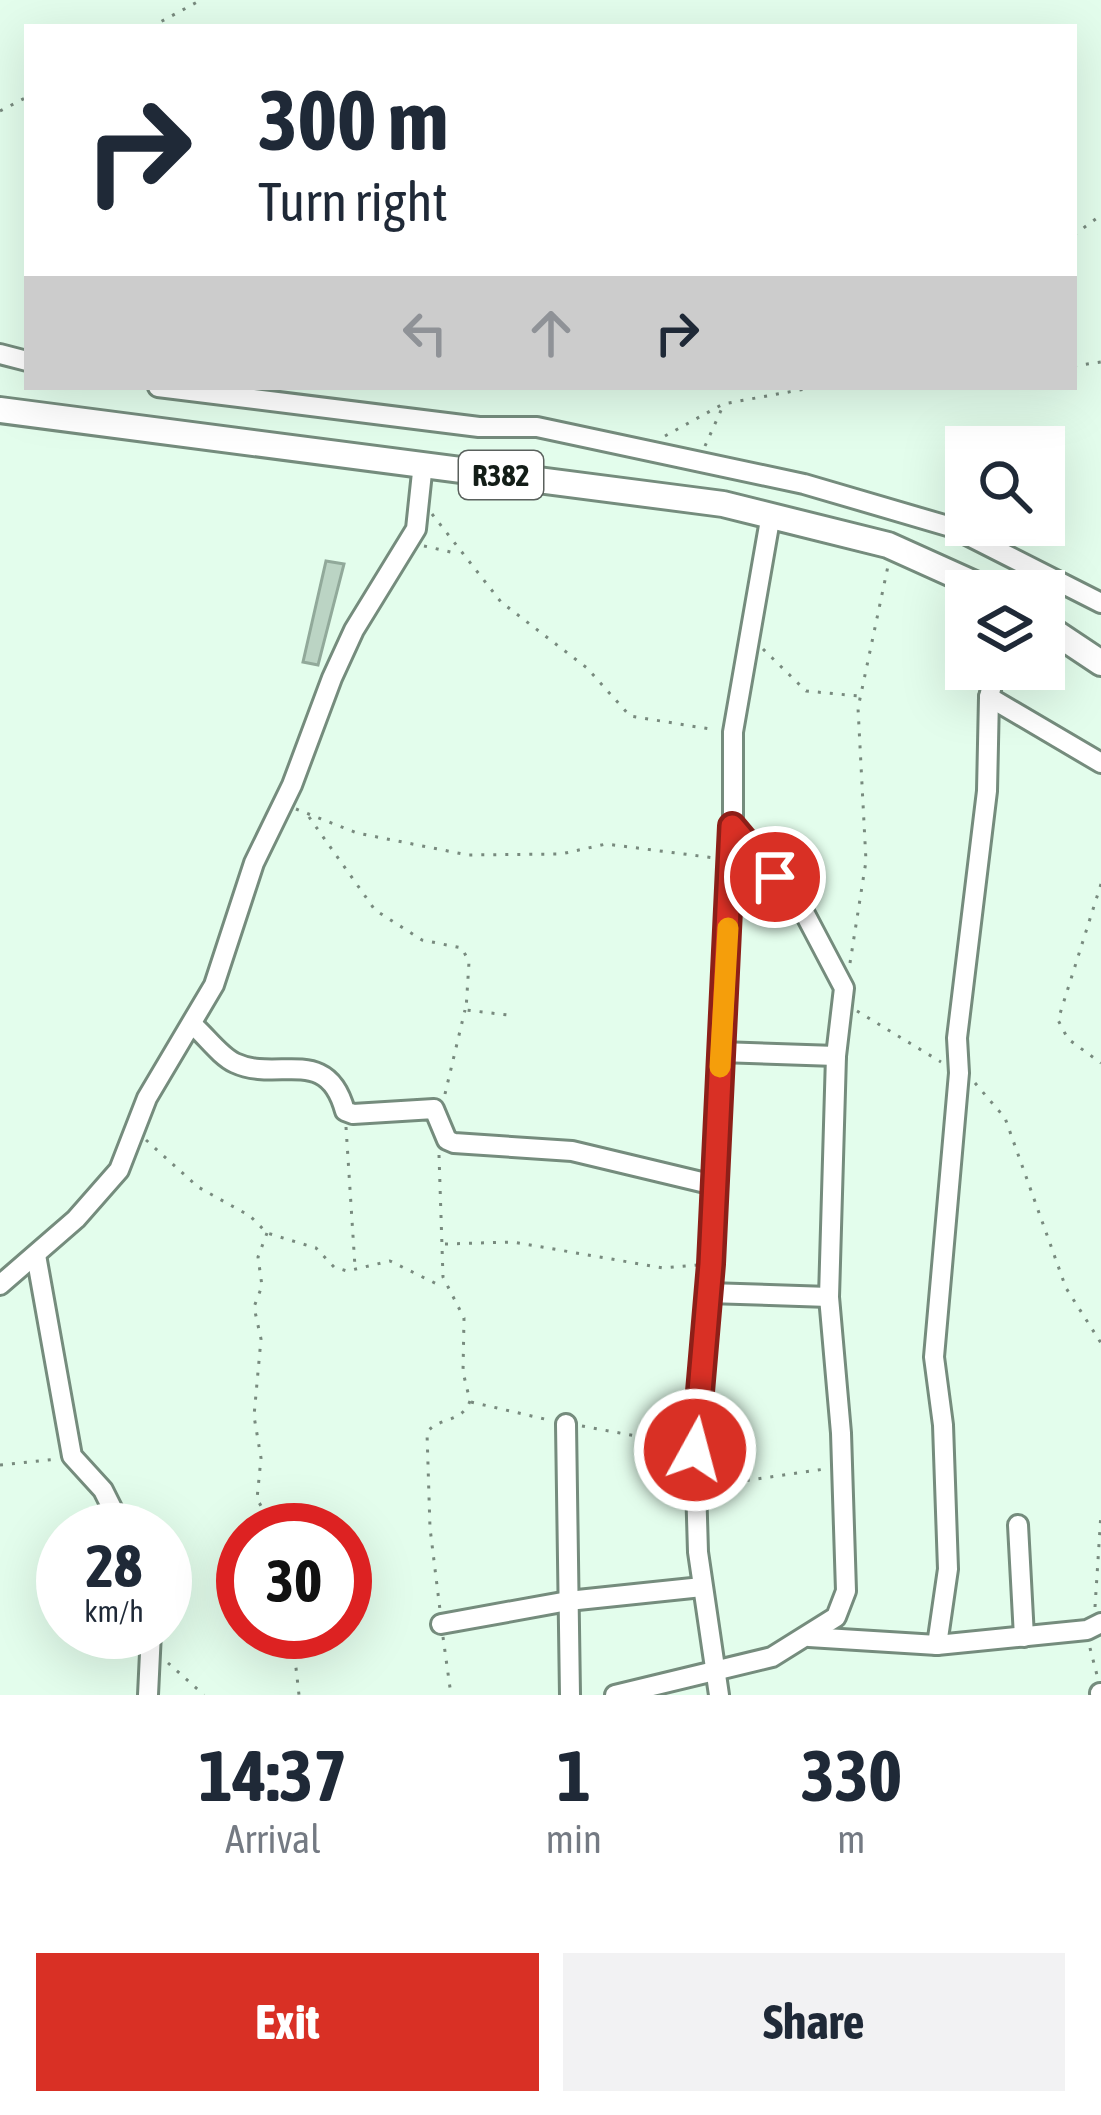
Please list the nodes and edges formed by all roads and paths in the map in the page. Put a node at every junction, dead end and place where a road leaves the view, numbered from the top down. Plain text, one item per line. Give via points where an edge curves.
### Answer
1 (201, 0) edge
2 (157, 24) edge
3 (182, 390) edge
4 (800, 390) edge
5 (723, 404) junction
6 (0, 410) edge
7 (661, 438) dead end
8 (423, 463) junction
9 (688, 463) junction
10 (421, 505) junction
11 (770, 514) junction
12 (411, 542) junction
13 (888, 545) junction
14 (460, 555) junction
15 (945, 571) edge
16 (1101, 603) edge
17 (1065, 639) edge
18 (750, 643) junction
19 (1101, 663) edge
20 (991, 690) edge
21 (859, 696) junction
22 (989, 697) junction
23 (733, 732) junction
24 (1101, 763) edge
25 (284, 802) junction
26 (309, 817) junction
27 (732, 826) junction
28 (733, 860) junction
29 (1101, 884) edge
30 (843, 987) junction
31 (466, 1010) junction
32 (508, 1015) dead end
33 (193, 1025) junction
34 (720, 1052) junction
35 (836, 1056) junction
36 (1101, 1063) edge
37 (959, 1073) junction
38 (345, 1111) junction
39 (439, 1113) junction
40 (135, 1131) junction
41 (447, 1140) junction
42 (714, 1185) junction
43 (267, 1233) junction
44 (443, 1244) junction
45 (36, 1255) junction
46 (711, 1264) junction
47 (355, 1268) junction
48 (0, 1285) edge
49 (446, 1288) junction
50 (708, 1293) junction
51 (830, 1297) junction
52 (1101, 1342) edge
53 (566, 1424) dead end
54 (73, 1456) junction
55 (843, 1463) junction
56 (0, 1466) edge
57 (697, 1475) junction
58 (110, 1503) edge
59 (259, 1503) edge
60 (1101, 1513) edge
61 (1018, 1525) dead end
62 (703, 1587) junction
63 (568, 1601) junction
64 (441, 1624) junction
65 (1094, 1627) edge
66 (805, 1636) junction
67 (1024, 1637) junction
68 (937, 1645) junction
69 (150, 1659) edge
70 (168, 1659) edge
71 (295, 1659) edge
72 (716, 1672) junction
73 (1100, 1694) edge
74 (148, 1695) edge
75 (204, 1695) edge
76 (299, 1695) edge
77 (451, 1695) edge
78 (570, 1695) edge
79 (615, 1695) edge
80 (719, 1695) edge

1 - 2 path
3 - 9 street via 479,427 537,427
4 - 5 path
5 - 7 path
5 - 9 path via 710,439
6 - 8 main road, R382
8 - 10 street
8 - 11 main road, R382
9 - 16 street via 911,512 993,544
10 - 12 street
10 - 14 path
11 - 13 main road, R382
11 - 18 street
12 - 14 path
12 - 25 street via 354,630
13 - 15 main road, R382
13 - 21 path via 888,581
14 - 23 path via 630,716
17 - 19 main road
18 - 21 path via 806,692
18 - 23 street
20 - 22 street
21 - 30 path via 866,861
22 - 24 street
22 - 37 street
23 - 27 street
25 - 26 path
25 - 33 street
26 - 28 path via 468,856 561,854 606,844
26 - 31 path via 375,910 422,940 462,948 469,962
27 - 28 street
27 - 30 street via 806,914
28 - 34 street
29 - 36 path via 1058,1020
30 - 35 street
30 - 37 path via 862,1014
31 - 32 path
31 - 39 path
33 - 38 street via 235,1063 326,1077
33 - 40 street
34 - 35 street
34 - 42 street
35 - 51 street
37 - 52 path via 1000,1109 1066,1288
37 - 68 street via 934,1357 948,1569
38 - 39 street
38 - 47 path
39 - 41 street
40 - 43 path
40 - 45 street via 119,1170
41 - 42 street via 596,1154
41 - 44 path via 439,1150
42 - 46 street
43 - 47 path via 316,1248 341,1270
43 - 59 path via 254,1306 261,1339 254,1416
44 - 46 path via 513,1242 663,1268
44 - 49 path
45 - 48 street
45 - 54 street
46 - 50 street
47 - 49 path via 390,1261
49 - 64 path via 464,1318 470,1401 427,1433
50 - 51 street
50 - 57 street
51 - 55 street
53 - 63 street
54 - 56 path
54 - 58 street
55 - 57 path via 736,1482
55 - 66 street via 844,1603 822,1630
57 - 62 street
60 - 65 path
61 - 67 street
62 - 63 street
62 - 72 street
63 - 64 street
63 - 78 street
64 - 77 path
65 - 67 street
65 - 73 path
66 - 68 street
66 - 72 street via 772,1657
67 - 68 street
69 - 74 street
70 - 75 path
71 - 76 path
72 - 79 street
72 - 80 street

